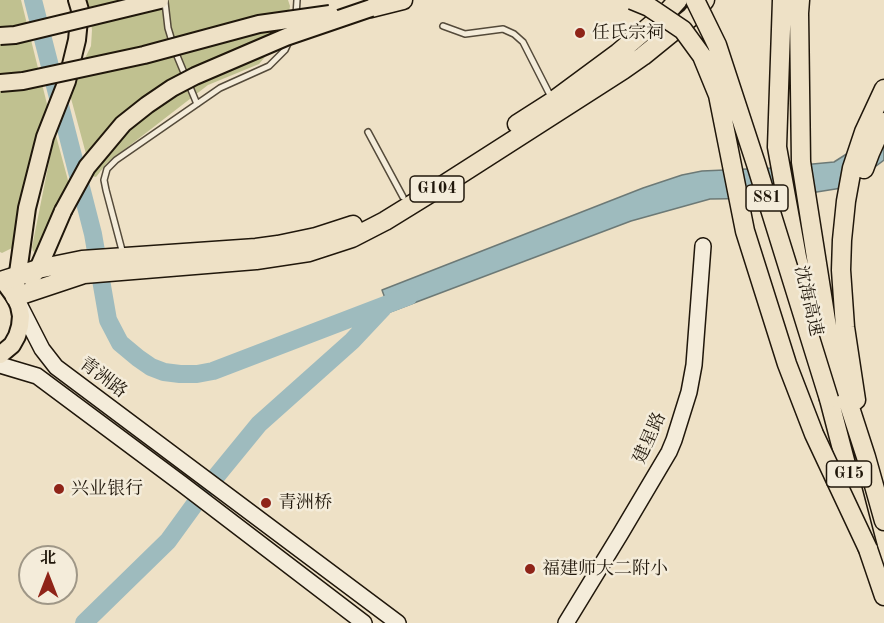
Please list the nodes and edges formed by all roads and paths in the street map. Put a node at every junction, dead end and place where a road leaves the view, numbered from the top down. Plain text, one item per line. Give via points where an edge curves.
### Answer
1 (77, 0) edge
2 (160, 0) edge
3 (165, 0) edge
4 (297, 0) edge
5 (403, 0) edge
6 (632, 0) edge
7 (678, 0) edge
8 (695, 0) edge
9 (705, 0) edge
10 (782, 0) edge
11 (800, 0) edge
12 (371, 8) junction
13 (443, 26) dead end
14 (0, 36) edge
15 (0, 83) edge
16 (884, 89) edge
17 (553, 101) junction
18 (197, 104) junction
19 (884, 122) edge
20 (368, 132) dead end
21 (403, 197) junction
22 (704, 246) dead end
23 (124, 264) junction
24 (83, 268) junction
25 (38, 269) junction
26 (841, 270) junction
27 (18, 274) junction
28 (0, 281) edge
29 (15, 297) junction
30 (0, 355) edge
31 (0, 365) edge
32 (829, 399) junction
33 (866, 457) junction
34 (884, 521) edge
35 (868, 549) junction
36 (884, 596) edge
37 (357, 621) edge
38 (391, 621) edge
39 (566, 623) edge

1 - 27 main road via 77,40 67,81 45,137 27,208
2 - 14 main road, bridge
3 - 18 lane via 175,51
4 - 18 lane via 294,30 285,50 269,66 220,88
5 - 12 highway
6 - 35 highway, bridge via 683,30 702,56 718,95 745,231 787,364 814,434
7 - 17 highway, G104 via 618,53
8 - 32 highway, S81, bridge via 717,45
9 - 23 highway, G104 via 691,17 643,56 562,111 352,238 309,252 249,261
10 - 32 highway, 沈海高速 / G15, bridge via 777,147
11 - 33 highway, 沈海高速 / G15 via 801,162 830,346
12 - 15 main road, bridge via 259,24 144,55
12 - 25 main road, bridge via 286,37 195,76 123,124 87,167
13 - 17 lane via 465,34 503,29 514,34 523,42
16 - 26 highway via 852,168
17 - 21 highway, G104
18 - 23 lane via 107,169 104,180
19 - 26 highway via 858,190
20 - 21 lane
21 - 23 highway, G104 via 356,224 315,237
22 - 39 main road, 建星路 via 694,365 674,440
23 - 24 highway, G104
24 - 25 highway, G104
24 - 29 highway, G104
25 - 27 highway, G104
25 - 29 main road
26 - 33 highway via 845,327
27 - 28 highway, G104
27 - 29 main road
28 - 29 main road
29 - 30 main road via 20,326 12,345
29 - 38 main road, 青洲路 via 56,367
31 - 37 main road via 37,376
32 - 35 highway, 沈海高速 / G15, bridge
33 - 34 highway, 沈海高速 / G15
35 - 36 highway, 沈海高速 / G15

